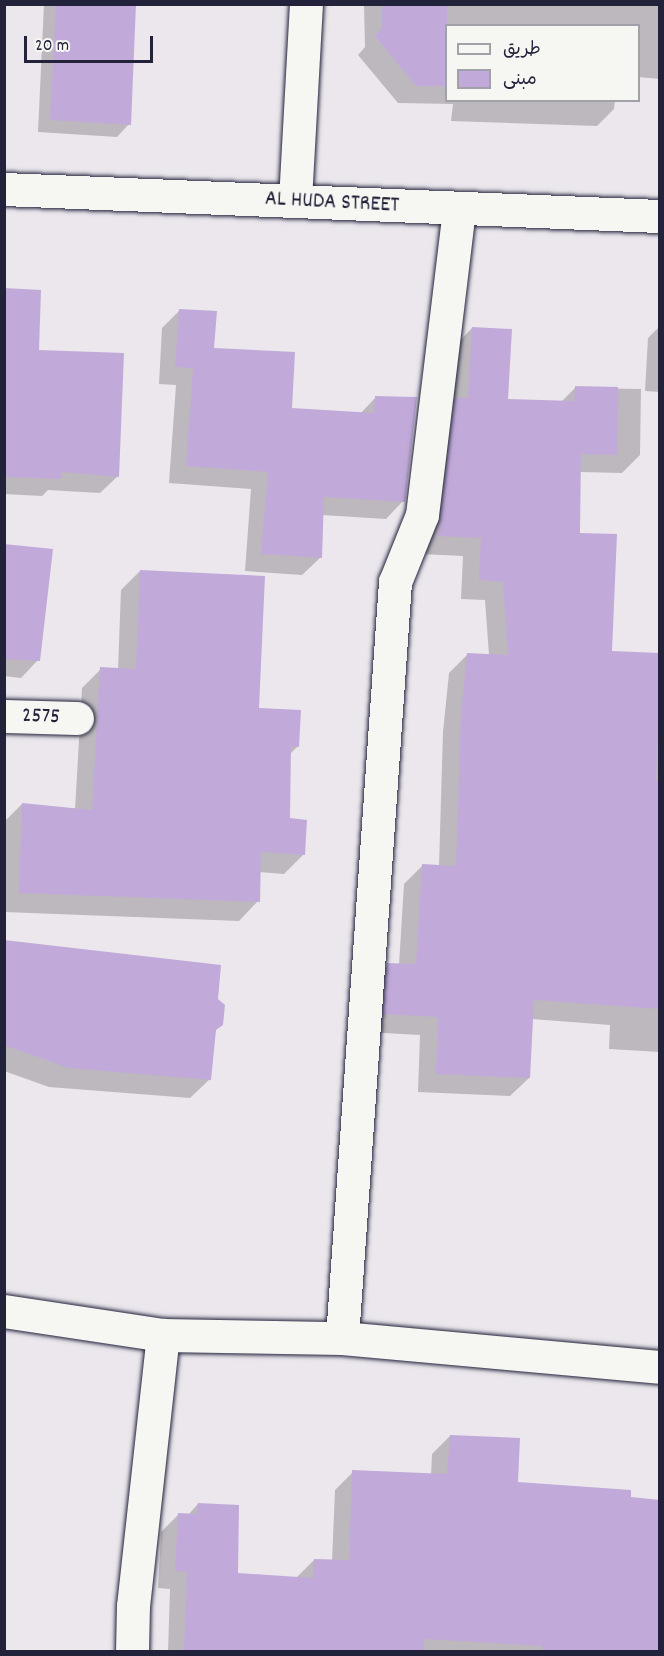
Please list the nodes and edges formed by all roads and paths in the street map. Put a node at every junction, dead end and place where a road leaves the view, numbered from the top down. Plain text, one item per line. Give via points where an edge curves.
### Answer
1 (306, 4) edge
2 (4, 189) edge
3 (295, 200) junction
4 (459, 209) junction
5 (660, 216) edge
6 (4, 716) edge
7 (77, 718) dead end
8 (4, 1311) edge
9 (163, 1335) junction
10 (342, 1338) junction
11 (660, 1367) edge
12 (132, 1652) edge

1 - 3 street
2 - 3 street, AL HUDA STREET
3 - 4 street, AL HUDA STREET
4 - 5 street, AL HUDA STREET
4 - 10 street via 422,515 395,582
6 - 7 street, 2575
8 - 9 street
9 - 10 street
9 - 12 street via 133,1606
10 - 11 street

